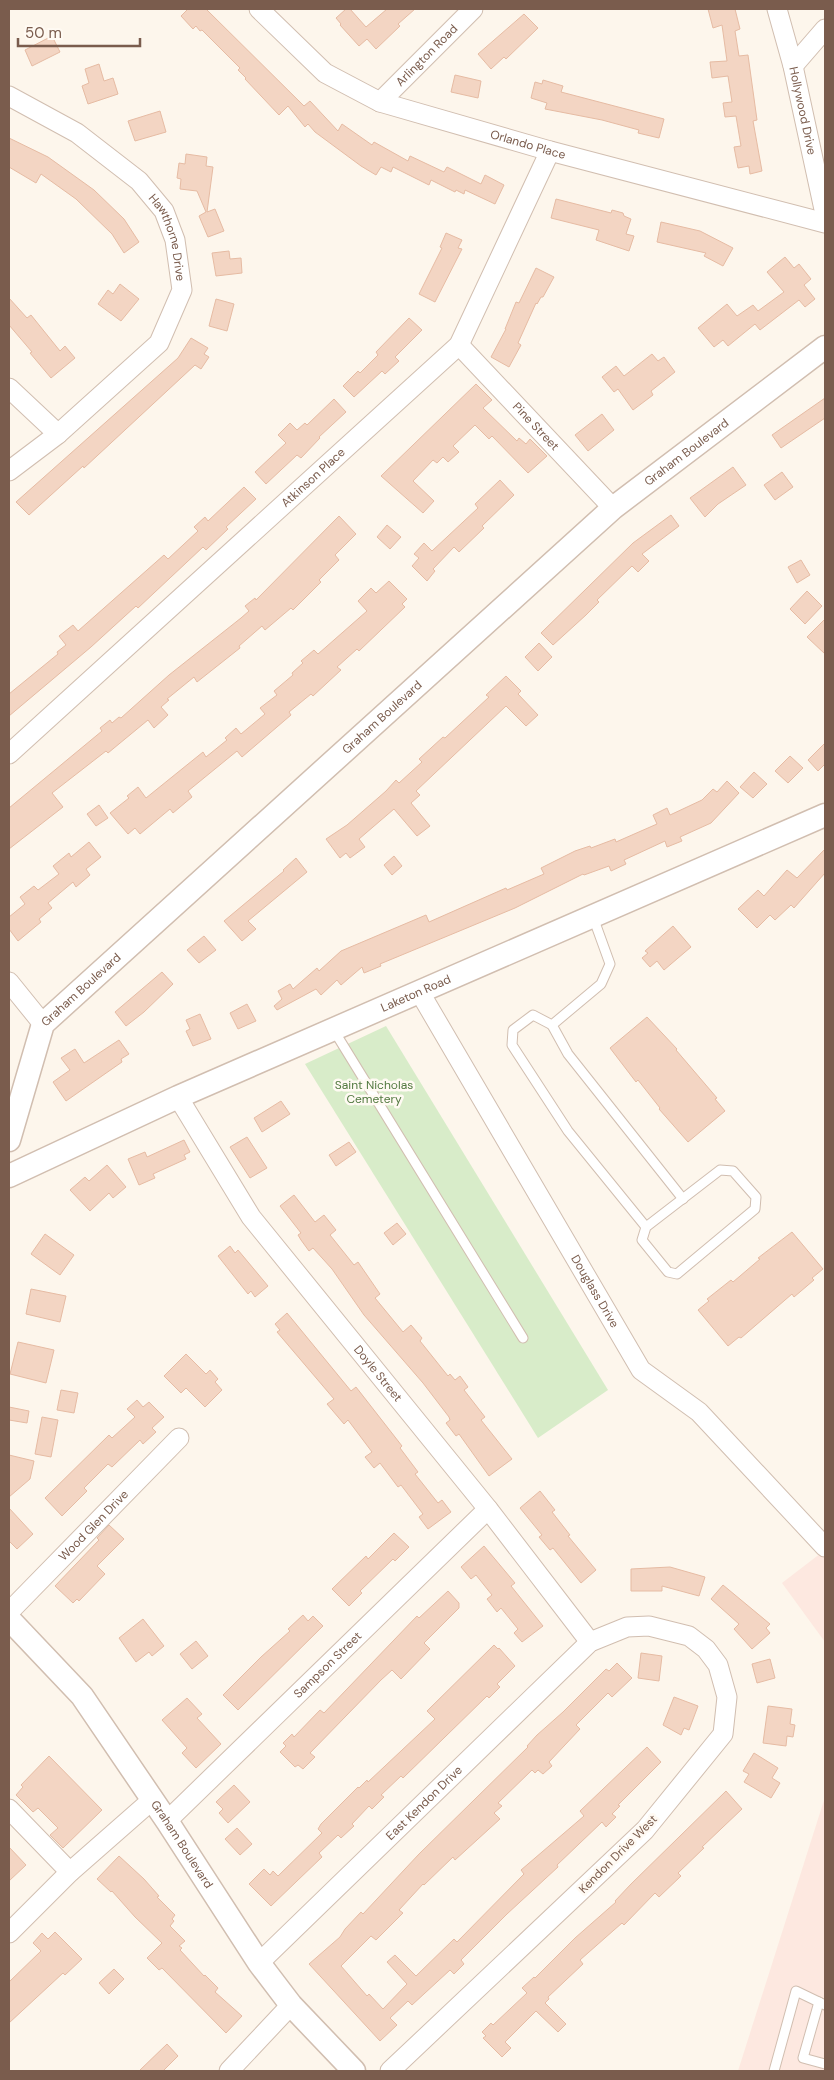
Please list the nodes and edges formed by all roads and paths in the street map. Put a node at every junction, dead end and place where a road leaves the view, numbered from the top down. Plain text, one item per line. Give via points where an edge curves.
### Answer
1 (260, 9) edge
2 (473, 9) edge
3 (777, 9) edge
4 (825, 29) edge
5 (793, 66) junction
6 (9, 96) edge
7 (380, 102) junction
8 (550, 151) junction
9 (825, 214) edge
10 (825, 224) edge
11 (459, 345) junction
12 (825, 347) edge
13 (9, 388) edge
14 (58, 434) junction
15 (9, 471) edge
16 (613, 508) junction
17 (9, 754) edge
18 (825, 815) edge
19 (593, 917) junction
20 (9, 982) edge
21 (419, 992) junction
22 (43, 1024) junction
23 (552, 1025) junction
24 (333, 1029) junction
25 (178, 1097) junction
26 (9, 1140) edge
27 (9, 1176) edge
28 (683, 1198) junction
29 (646, 1227) junction
30 (523, 1338) dead end
31 (178, 1438) dead end
32 (488, 1509) junction
33 (825, 1547) edge
34 (9, 1612) edge
35 (9, 1619) edge
36 (590, 1642) junction
37 (152, 1800) junction
38 (9, 1809) edge
39 (167, 1821) junction
40 (70, 1872) junction
41 (9, 1933) edge
42 (259, 1963) junction
43 (822, 2003) edge
44 (291, 2005) junction
45 (825, 2064) edge
46 (229, 2071) edge
47 (354, 2071) edge
48 (390, 2071) edge
49 (774, 2071) edge

1 - 7 street, Orlando Place via 326,73
2 - 7 street, Arlington Road
3 - 5 street, Hollywood Drive
4 - 5 street
5 - 9 street, Hollywood Drive
6 - 14 street, Hawthorne Drive via 76,133 139,181 164,211 175,240 182,290 159,343
7 - 8 street, Orlando Place
8 - 10 street, Orlando Place
8 - 11 street, Atkinson Place
11 - 16 street, Pine Street
11 - 17 street, Atkinson Place
12 - 16 street, Graham Boulevard
13 - 14 street
14 - 15 street, Hawthorne Drive
16 - 22 street, Graham Boulevard
18 - 19 street, Laketon Road
19 - 21 street, Laketon Road
19 - 23 lane via 610,964 601,984
20 - 22 street
21 - 24 street, Laketon Road
21 - 33 street, Douglass Drive via 641,1370 699,1412
22 - 26 street, Graham Boulevard
23 - 28 lane via 568,1054
23 - 29 lane via 533,1015 512,1030 512,1046 568,1131
24 - 25 street, Laketon Road
24 - 30 lane
25 - 27 street, Laketon Road
25 - 32 street, Doyle Street via 251,1217
28 - 29 lane
28 - 29 lane via 720,1170 733,1171 756,1197 755,1209 677,1274 668,1272 642,1240
31 - 34 street, Wood Glen Drive
32 - 36 street, Doyle Street
32 - 39 street, Sampson Street
35 - 37 street, Graham Boulevard via 82,1696
36 - 42 street, East Kendon Drive
36 - 48 street, Kendon Drive West via 628,1626 649,1626 689,1636 706,1649 718,1665 727,1697 723,1734 645,1830
37 - 39 street, Graham Boulevard
37 - 40 street
38 - 40 street
39 - 42 street, Graham Boulevard
40 - 41 street
42 - 44 street, Graham Boulevard
43 - 45 lane via 803,2058
43 - 49 lane via 796,1992
44 - 46 street
44 - 47 street, Graham Boulevard

